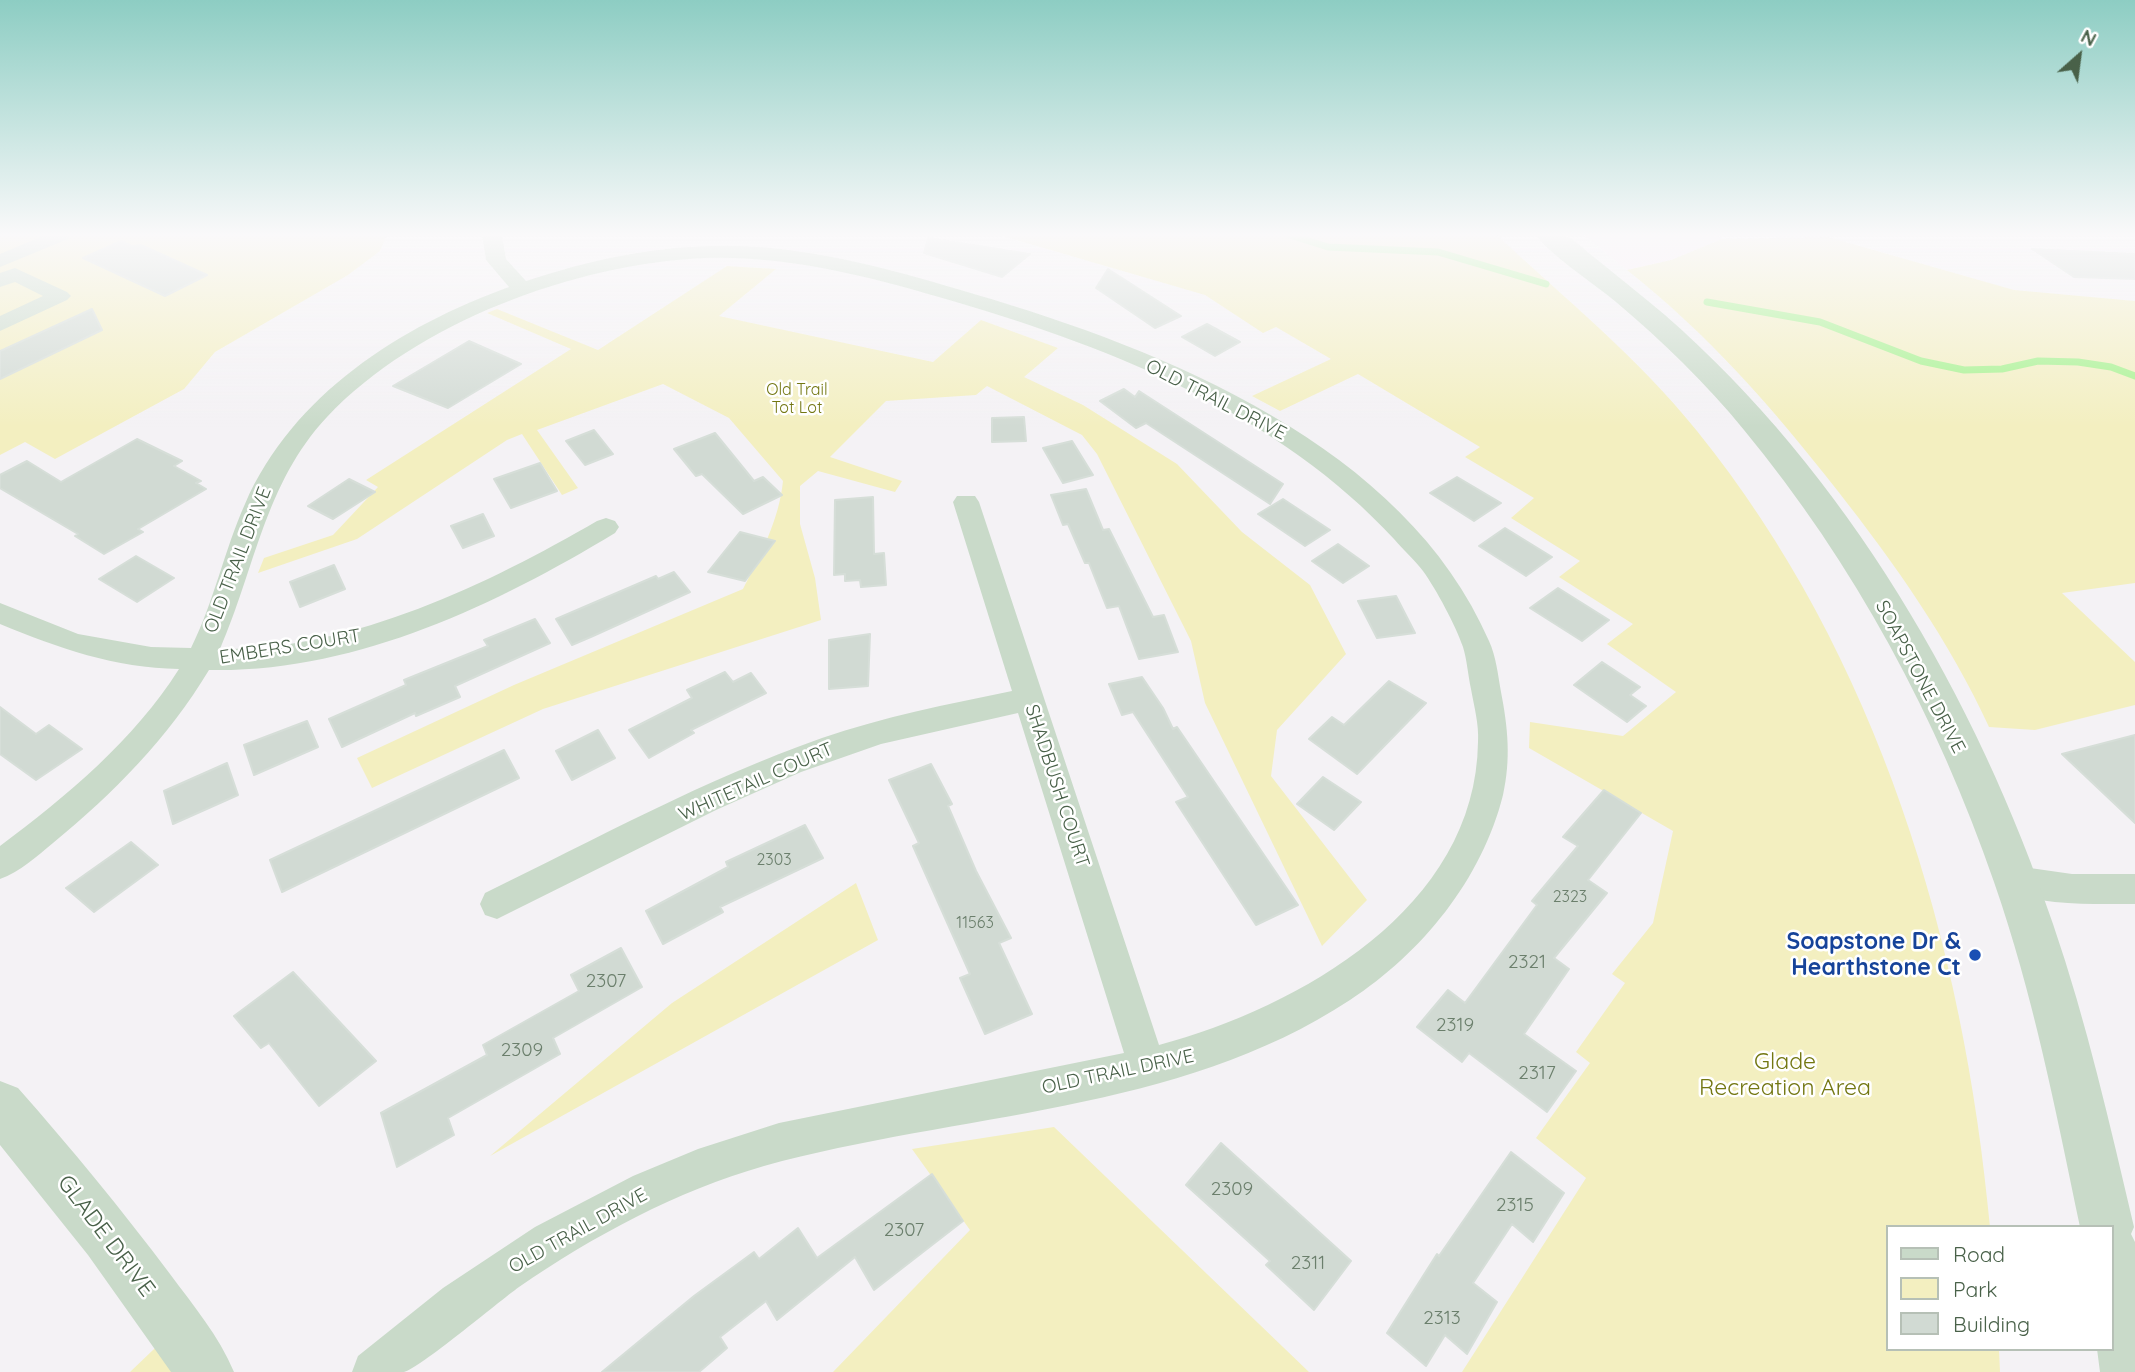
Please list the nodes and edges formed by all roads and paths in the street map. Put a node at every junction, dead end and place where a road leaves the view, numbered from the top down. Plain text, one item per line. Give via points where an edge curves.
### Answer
1 (54, 299) edge
2 (502, 299) edge
3 (971, 299) edge
4 (1629, 299) edge
5 (0, 324) edge
6 (966, 502) dead end
7 (606, 527) dead end
8 (0, 613) edge
9 (199, 661) junction
10 (1029, 699) junction
11 (0, 865) edge
12 (2016, 881) junction
13 (2135, 889) edge
14 (498, 904) dead end
15 (1148, 1069) junction
16 (0, 1106) edge
17 (2107, 1225) edge
18 (2114, 1267) edge
19 (205, 1372) edge
20 (374, 1372) edge
21 (2129, 1372) edge

1 - 5 street
2 - 9 street, OLD TRAIL DRIVE via 395,351 328,403 302,430 260,496
3 - 15 street, OLD TRAIL DRIVE via 1080,335 1262,419 1344,474 1418,548 1449,590 1474,634 1486,668 1494,751 1487,798 1469,846 1439,895 1402,936 1346,983 1289,1018 1220,1049
4 - 12 street, SOAPSTONE DRIVE via 1682,346 1756,425 1853,555 1946,720
6 - 10 street, SHADBUSH COURT
7 - 9 street, EMBERS COURT via 508,584 447,610 327,645
8 - 9 street, EMBERS COURT via 34,631 80,646 127,656
9 - 11 street, OLD TRAIL DRIVE via 138,743 90,791
10 - 14 street, WHITETAIL COURT via 906,725 822,751 758,777
10 - 15 street, SHADBUSH COURT
12 - 13 street via 2072,890
12 - 17 street, SOAPSTONE DRIVE via 2077,1087
15 - 20 street, OLD TRAIL DRIVE via 755,1149 683,1175 595,1218 503,1273
16 - 19 street, GLADE DRIVE via 61,1175
18 - 21 street

